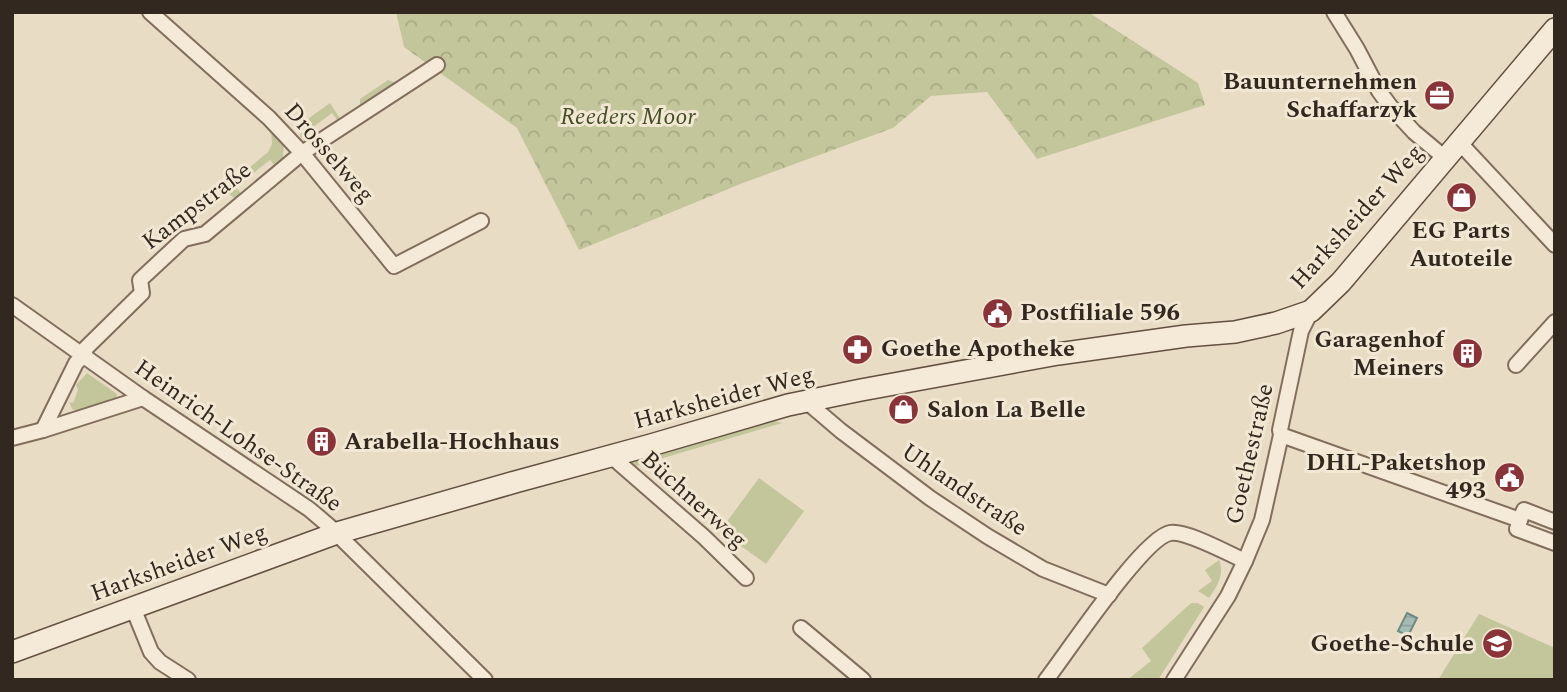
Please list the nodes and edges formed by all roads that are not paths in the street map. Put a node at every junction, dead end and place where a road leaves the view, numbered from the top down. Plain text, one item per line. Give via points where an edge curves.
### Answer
1 (149, 12) edge
2 (1334, 12) edge
3 (1555, 29) edge
4 (436, 65) dead end
5 (1452, 150) junction
6 (302, 152) junction
7 (481, 221) dead end
8 (1555, 244) edge
9 (12, 304) edge
10 (1311, 311) junction
11 (1555, 322) edge
12 (84, 355) junction
13 (1516, 365) dead end
14 (143, 398) junction
15 (807, 402) junction
16 (43, 430) junction
17 (1281, 435) junction
18 (12, 438) edge
19 (611, 456) junction
20 (1520, 520) junction
21 (1555, 522) edge
22 (337, 533) junction
23 (1555, 543) edge
24 (1245, 561) junction
25 (746, 578) dead end
26 (1109, 595) junction
27 (133, 608) junction
28 (801, 628) dead end
29 (12, 652) edge
30 (1178, 678) edge
31 (188, 680) edge
32 (485, 680) edge
33 (863, 680) edge
34 (1046, 680) edge

1 - 6 street, Drosselweg
2 - 5 street via 1390,106 1414,132
3 - 5 main road, Harksheider Weg
4 - 6 street, Kampstraße
5 - 8 street
5 - 10 main road, Harksheider Weg
6 - 7 street, Drosselweg via 394,266
6 - 12 street, Kampstraße via 205,234 184,239 175,247 141,280 142,293
9 - 12 street, Heinrich-Lohse-Straße
10 - 15 main road, Harksheider Weg via 1235,331 1058,354
10 - 17 street, Goethestraße via 1301,331
11 - 13 street
12 - 14 street, Heinrich-Lohse-Straße
12 - 16 street, Kampstraße
14 - 16 street
14 - 22 street, Heinrich-Lohse-Straße via 309,509
15 - 19 main road, Harksheider Weg
15 - 26 street, Uhlandstraße via 930,498 987,536 1043,569
16 - 18 street
17 - 20 street
17 - 24 street, Goethestraße via 1262,520
19 - 22 main road, Harksheider Weg
19 - 25 street, Büchnerweg
20 - 21 street via 1524,510
20 - 23 street via 1517,529
22 - 27 main road, Harksheider Weg
22 - 32 street, Heinrich-Lohse-Straße
24 - 26 street via 1184,534 1169,533 1148,547
24 - 30 street, Goethestraße
26 - 34 street
27 - 29 main road, Harksheider Weg
27 - 31 street via 151,652
28 - 33 street

